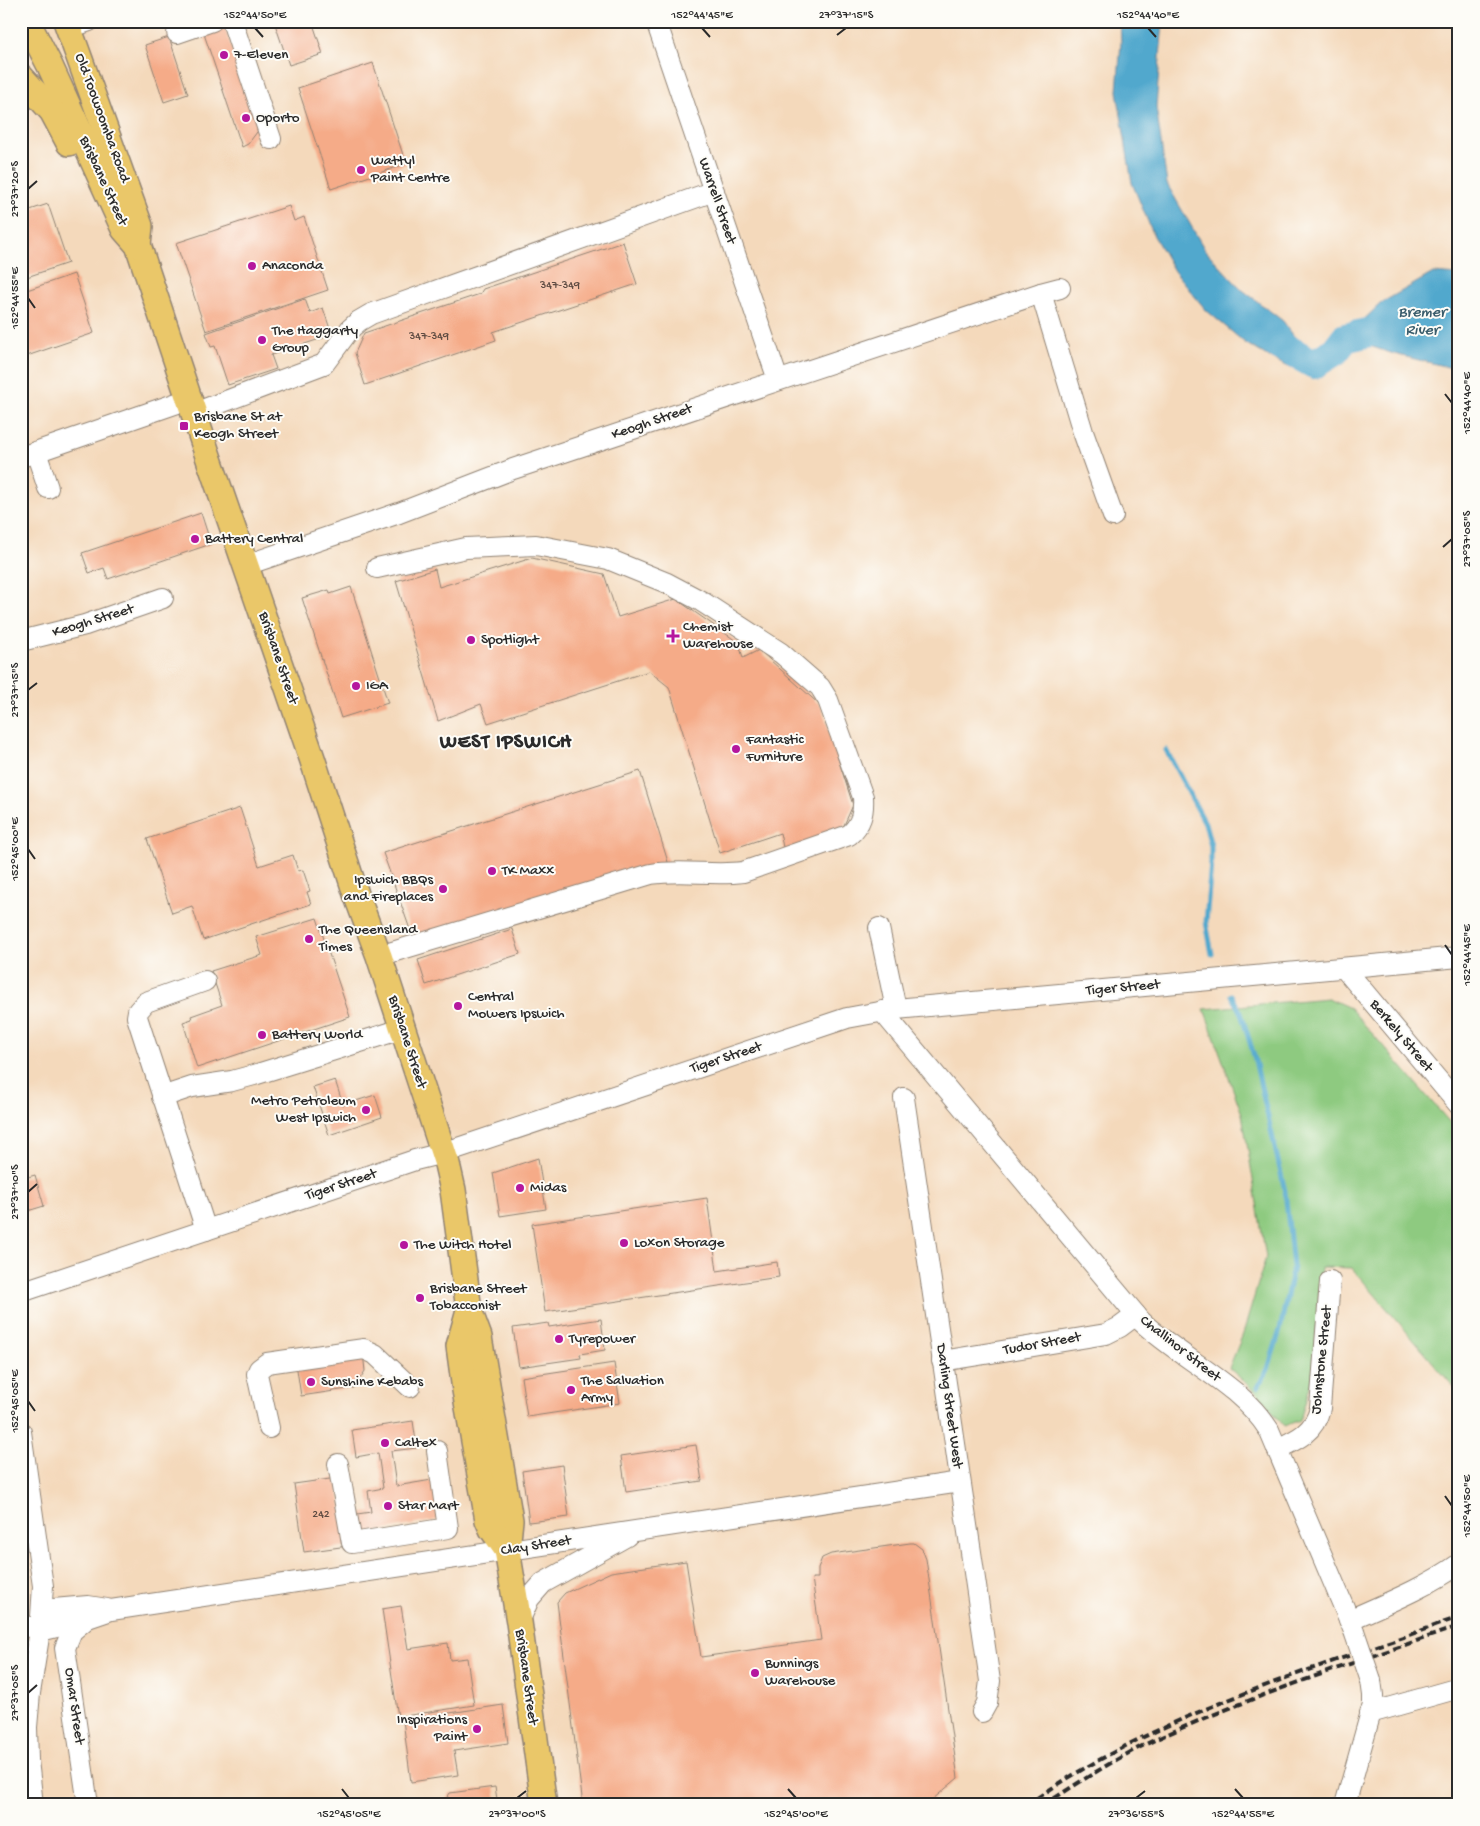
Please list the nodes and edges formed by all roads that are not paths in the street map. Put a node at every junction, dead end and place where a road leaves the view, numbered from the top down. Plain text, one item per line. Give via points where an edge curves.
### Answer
1 (212, 21) edge
2 (232, 21) edge
3 (656, 21) edge
4 (75, 24) edge
5 (177, 32) dead end
6 (27, 34) edge
7 (21, 77) edge
8 (271, 140) dead end
9 (99, 173) junction
10 (714, 191) junction
11 (138, 245) junction
12 (1060, 288) dead end
13 (1040, 293) junction
14 (778, 380) junction
15 (192, 406) junction
16 (29, 455) edge
17 (48, 488) dead end
18 (1113, 516) dead end
19 (246, 565) junction
20 (377, 568) dead end
21 (163, 598) dead end
22 (21, 641) edge
23 (879, 928) dead end
24 (379, 956) junction
25 (1459, 957) edge
26 (1344, 968) junction
27 (205, 981) dead end
28 (889, 1010) junction
29 (402, 1029) junction
30 (162, 1097) junction
31 (904, 1098) dead end
32 (1459, 1104) edge
33 (443, 1153) junction
34 (206, 1230) junction
35 (1330, 1281) dead end
36 (21, 1292) edge
37 (1136, 1315) junction
38 (942, 1362) junction
39 (410, 1387) dead end
40 (269, 1428) dead end
41 (21, 1432) edge
42 (1277, 1449) junction
43 (437, 1451) dead end
44 (338, 1464) dead end
45 (960, 1482) junction
46 (635, 1531) junction
47 (507, 1550) junction
48 (1459, 1564) edge
49 (111, 1610) junction
50 (91, 1617) junction
51 (519, 1622) junction
52 (36, 1623) edge
53 (1351, 1626) junction
54 (1459, 1688) edge
55 (982, 1712) dead end
56 (1370, 1713) junction
57 (33, 1805) edge
58 (88, 1805) edge
59 (544, 1805) edge
60 (1345, 1805) edge

1 - 5 street
2 - 8 street
3 - 10 street, Warrell Street
4 - 6 main road via 45,26
4 - 11 main road, Old Toowoomba Road via 140,226
6 - 9 main road, Brisbane Street
7 - 9 main road via 52,112 72,147
9 - 11 main road, Brisbane Street via 124,229
10 - 14 street, Warrell Street
10 - 15 street via 371,314 350,329 324,364
11 - 15 main road, Brisbane Street
12 - 13 street, Keogh Street
13 - 14 street, Keogh Street
13 - 18 street
14 - 19 street, Keogh Street via 513,469 399,513
15 - 16 street
15 - 19 main road, Brisbane Street
16 - 17 street
19 - 24 main road, Brisbane Street
20 - 24 street via 466,548 536,546 608,559 667,583 781,653 820,687 828,700 864,806 860,823 840,840 743,872 696,866 651,874
21 - 22 street, Keogh Street via 85,625
23 - 28 street
24 - 29 main road, Brisbane Street
25 - 26 street, Tiger Street
26 - 28 street, Tiger Street
26 - 32 street, Berkely Street
27 - 30 street via 146,1002 138,1011
28 - 33 street, Tiger Street via 847,1018
28 - 37 street, Challinor Street
29 - 30 street via 254,1075 192,1087
29 - 33 main road, Brisbane Street
30 - 34 street
31 - 38 street, Darling Street West
33 - 34 street, Tiger Street
33 - 47 main road, Brisbane Street via 454,1190 469,1310 479,1337 510,1520
34 - 36 street, Tiger Street
35 - 42 street, Johnstone Street via 1317,1418 1302,1437
37 - 38 street, Tudor Street via 1106,1334
37 - 42 street, Challinor Street via 1159,1337 1248,1403 1269,1430
38 - 45 street, Darling Street West
39 - 40 street via 375,1354 364,1349 267,1363 257,1374
41 - 52 street via 42,1574
42 - 53 street, Challinor Street
43 - 44 street via 448,1528 352,1544
45 - 46 street, Clay Street
45 - 55 street, Darling Street West via 990,1681 987,1703
46 - 47 street, Clay Street
46 - 51 street via 540,1585
47 - 49 street, Clay Street
47 - 51 main road, Brisbane Street
48 - 53 street
49 - 50 street, Clay Street
49 - 52 street, Clay Street via 88,1606
50 - 52 street, Clay Street via 73,1624
50 - 58 street, Omar Street via 72,1631 65,1648
51 - 59 main road, Brisbane Street
52 - 57 street via 28,1720
53 - 56 street, Challinor Street, bridge via 1371,1681
54 - 56 street
56 - 60 street, Challinor Street

